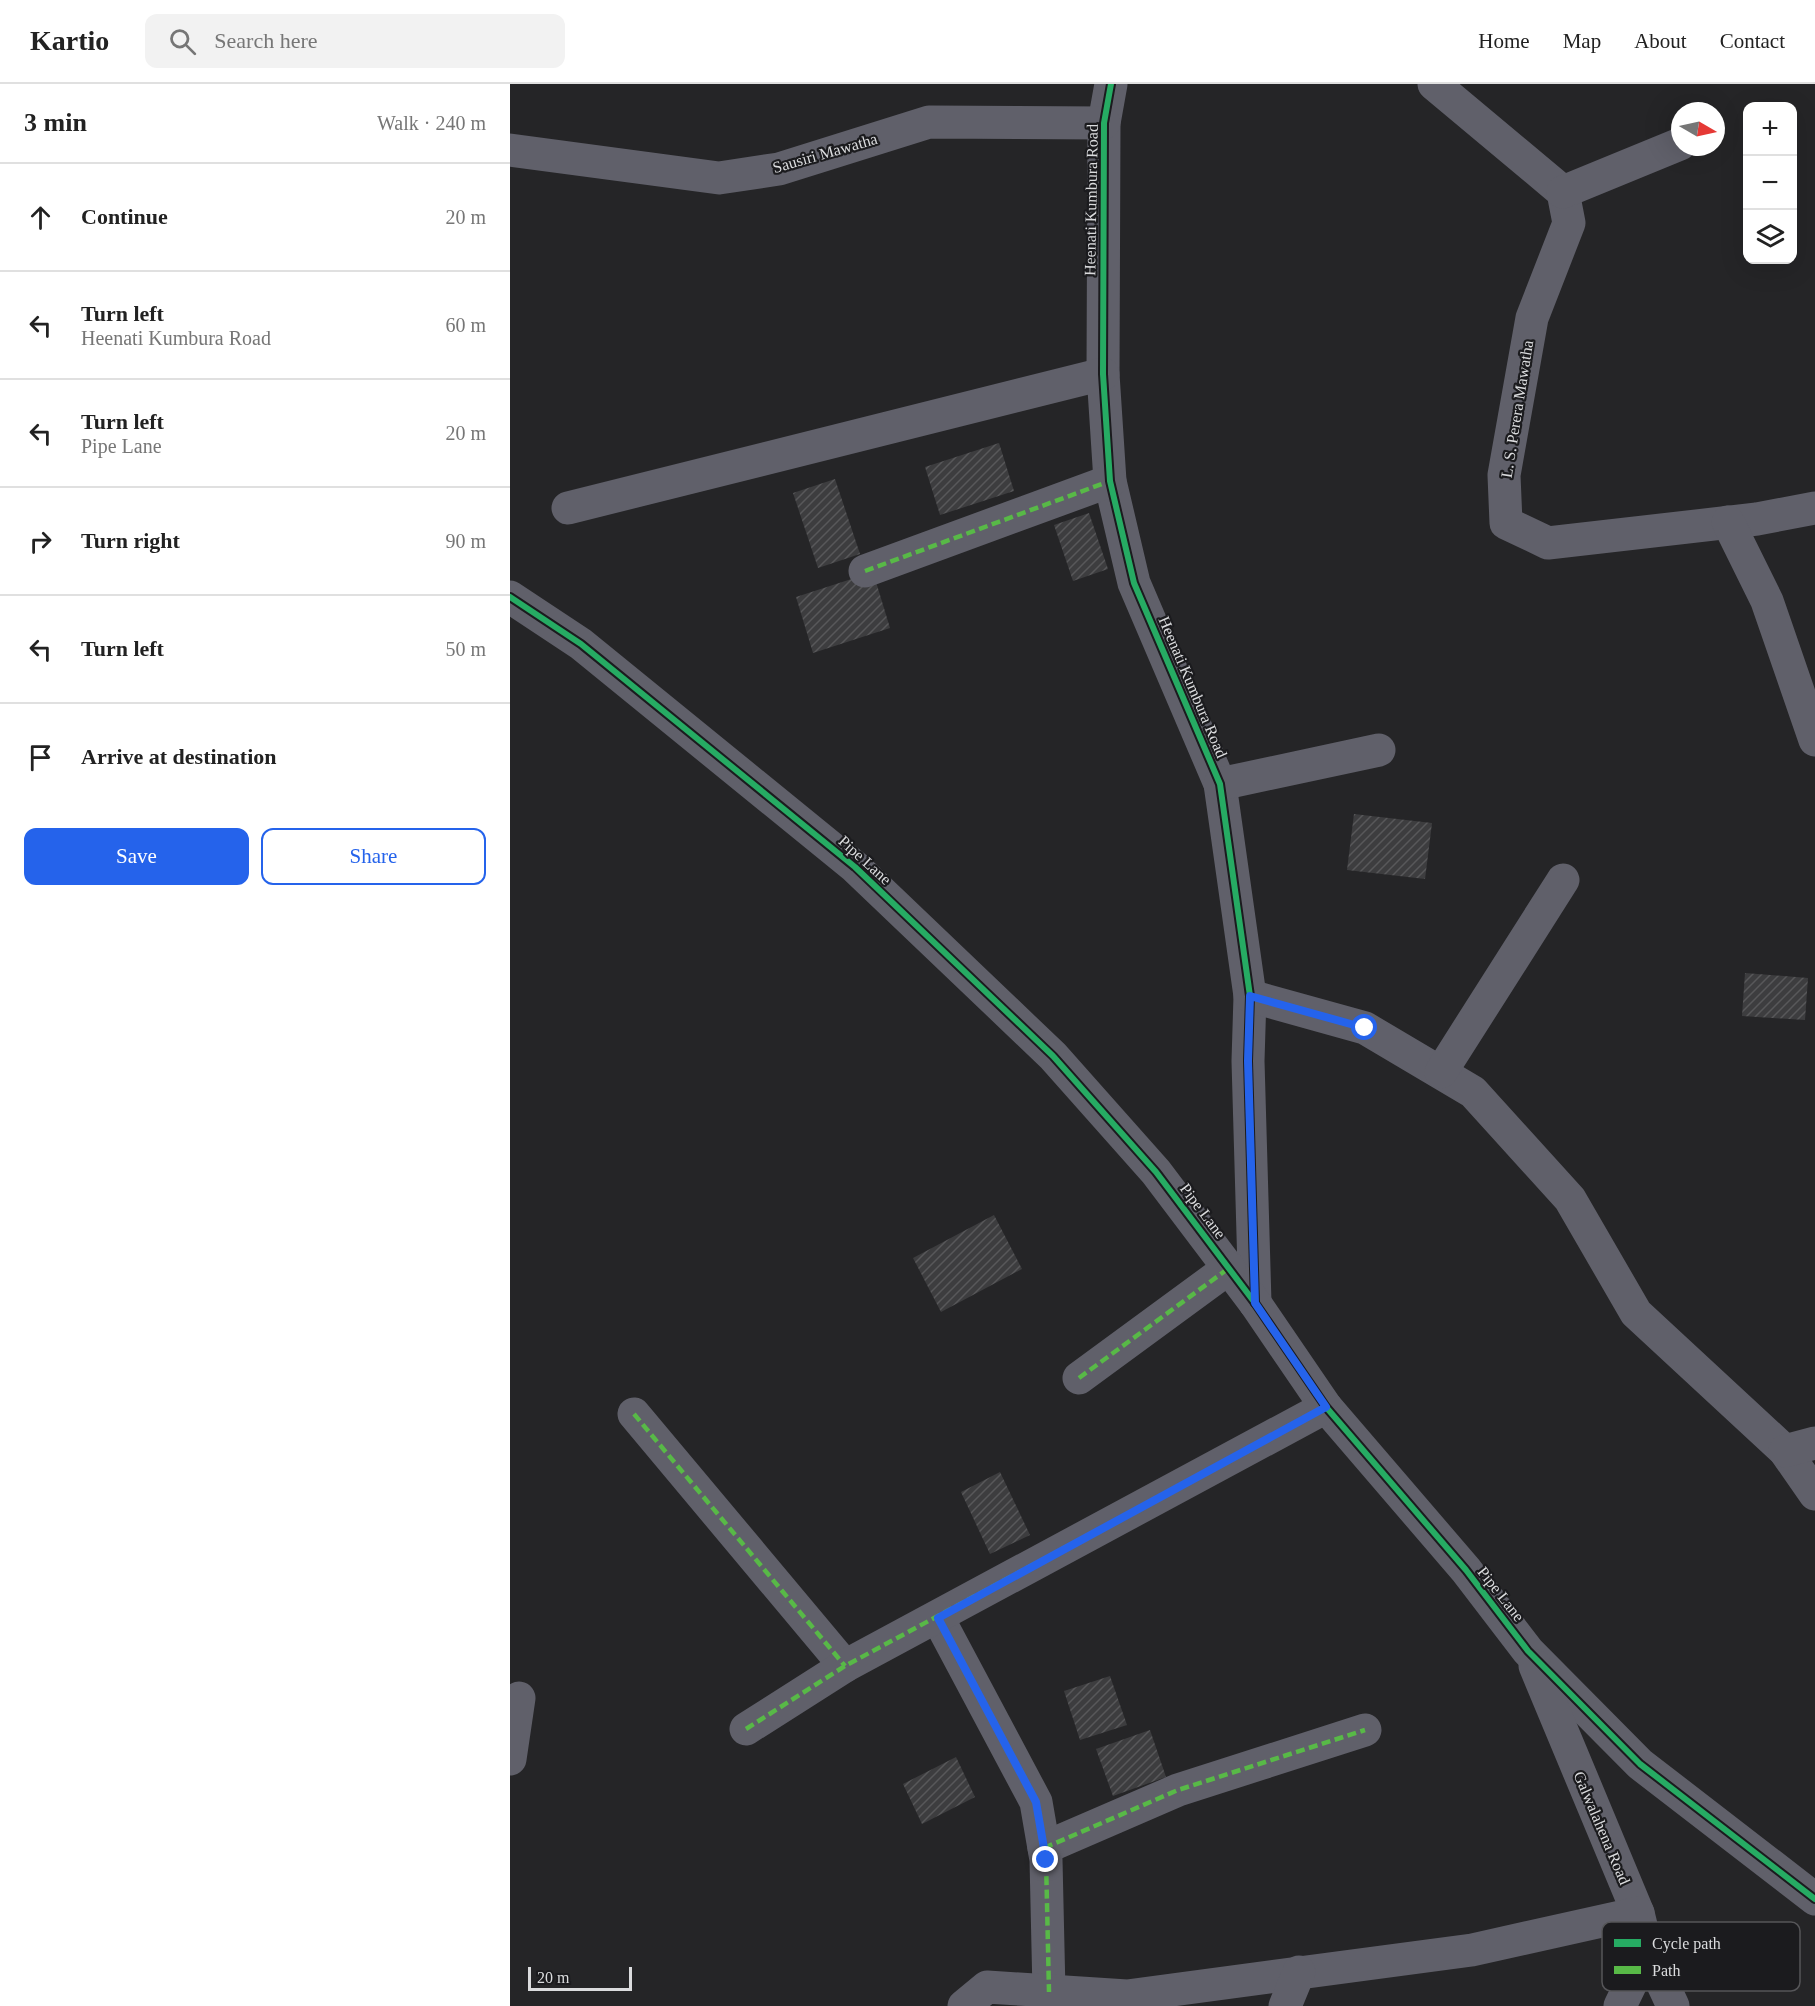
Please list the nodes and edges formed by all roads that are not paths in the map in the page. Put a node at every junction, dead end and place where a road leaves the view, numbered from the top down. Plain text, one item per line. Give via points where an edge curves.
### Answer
1 (1111, 84) edge
2 (1434, 84) edge
3 (1104, 123) junction
4 (1671, 148) edge
5 (510, 150) edge
6 (1563, 192) junction
7 (1103, 374) junction
8 (1110, 481) junction
9 (568, 508) dead end
10 (1815, 508) edge
11 (1728, 522) junction
12 (865, 571) dead end
13 (510, 597) edge
14 (1815, 740) edge
15 (1379, 750) dead end
16 (1220, 784) junction
17 (1563, 880) dead end
18 (1250, 996) junction
19 (1441, 1072) junction
20 (1229, 1268) junction
21 (1255, 1303) junction
22 (1079, 1378) dead end
23 (1326, 1407) junction
24 (634, 1414) dead end
25 (1800, 1447) edge
26 (1815, 1494) edge
27 (938, 1618) junction
28 (1528, 1651) junction
29 (845, 1666) junction
30 (519, 1698) dead end
31 (746, 1729) dead end
32 (1365, 1730) dead end
33 (510, 1759) edge
34 (1044, 1848) junction
35 (1815, 1899) edge
36 (1638, 1913) junction
37 (1640, 1922) edge
38 (1299, 1972) junction
39 (1627, 1991) edge
40 (1666, 1991) edge
41 (1049, 1992) junction
42 (964, 2006) edge
43 (1285, 2006) edge
44 (1620, 2006) edge
45 (1673, 2006) edge

1 - 3 street, Heenati Kumbura Road
2 - 6 street
3 - 5 street, Sausiri Mawatha via 929,122 779,169 719,178
3 - 7 street, Heenati Kumbura Road
4 - 6 street
6 - 11 street, L. S. Perera Mawatha via 1569,223 1532,318 1504,475 1506,523 1548,543
7 - 8 street, Heenati Kumbura Road
7 - 9 street
8 - 12 street
8 - 16 street, Heenati Kumbura Road via 1134,584
10 - 11 street, L. S. Perera Mawatha
11 - 14 street via 1767,601
13 - 20 street, Pipe Lane via 581,644 855,867 1053,1056 1156,1172
15 - 16 street
16 - 18 street, Heenati Kumbura Road
17 - 19 street
18 - 19 street via 1365,1028
18 - 21 street, Heenati Kumbura Road via 1248,1061
19 - 25 street via 1473,1092 1570,1199 1636,1313
20 - 21 street, Pipe Lane
20 - 22 street
21 - 23 street, Pipe Lane
23 - 27 street
23 - 28 street, Pipe Lane via 1466,1570
24 - 29 street
25 - 26 street
27 - 29 street
27 - 34 street via 1036,1802
28 - 35 street, Pipe Lane via 1640,1764
28 - 36 street, Galwalahena Road
29 - 31 street
30 - 33 street
32 - 34 street via 1178,1790
34 - 41 street
36 - 37 street, Galwalahena Road
36 - 38 street via 1472,1950
38 - 41 street via 1127,1996
38 - 43 street
39 - 44 street
40 - 45 street, Galwalahena Road
41 - 42 street via 987,1987

